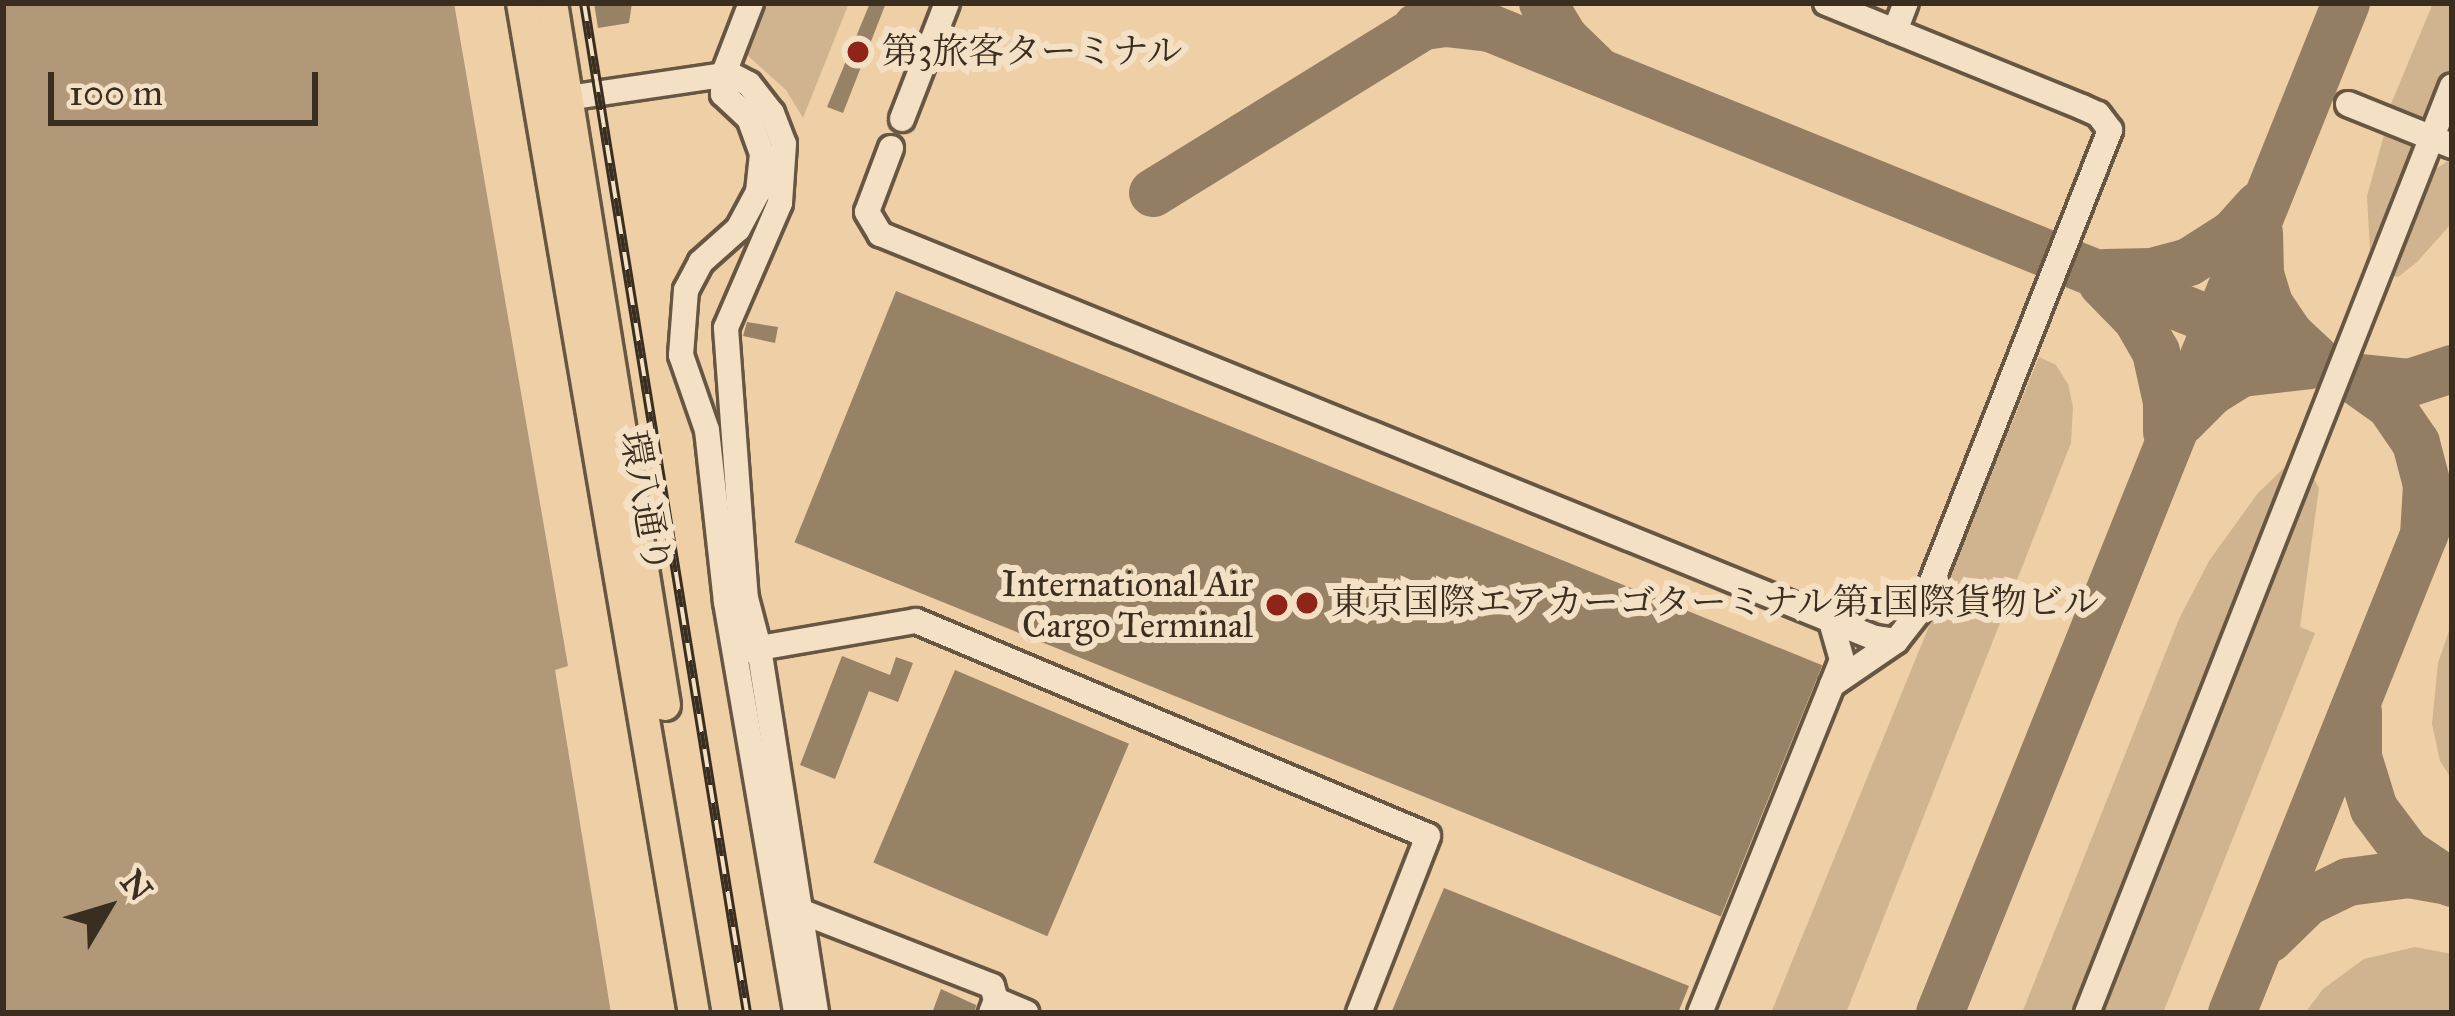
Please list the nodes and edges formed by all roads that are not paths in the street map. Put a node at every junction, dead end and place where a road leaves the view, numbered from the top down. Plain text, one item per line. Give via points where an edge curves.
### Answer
1 (522, 3) edge
2 (552, 3) edge
3 (751, 3) edge
4 (947, 3) edge
5 (1826, 3) edge
6 (1906, 3) edge
7 (1894, 31) junction
8 (724, 73) junction
9 (2452, 86) edge
10 (554, 99) junction
11 (2348, 104) dead end
12 (902, 119) dead end
13 (2441, 142) edge
14 (891, 148) dead end
15 (1830, 618) junction
16 (1897, 641) junction
17 (747, 650) junction
18 (1832, 685) junction
19 (800, 911) junction
20 (994, 1007) edge
21 (694, 1013) edge
22 (714, 1013) edge
23 (796, 1013) edge
24 (816, 1013) edge
25 (1026, 1013) edge
26 (1359, 1013) edge
27 (1700, 1013) edge
28 (2087, 1013) edge

1 - 10 main road, 環八通り
2 - 10 main road, 環八通り
3 - 8 street
4 - 12 street
5 - 7 street
6 - 7 street
7 - 16 street via 2098,114 2110,130 1921,609
8 - 10 street
8 - 17 street via 749,84 784,144 780,203 726,328
8 - 17 street via 723,94 749,118 762,154 758,192 686,290 681,355 706,430
9 - 13 street
10 - 21 main road, 環八通り
10 - 22 main road, 環八通り
11 - 13 street
13 - 28 street
14 - 15 street via 867,212 880,234
15 - 16 street
15 - 18 street via 1842,660
16 - 18 street
17 - 19 street
17 - 23 street
17 - 26 street via 916,621 1428,836
18 - 27 street
19 - 20 street via 992,986
19 - 24 street
20 - 25 street

